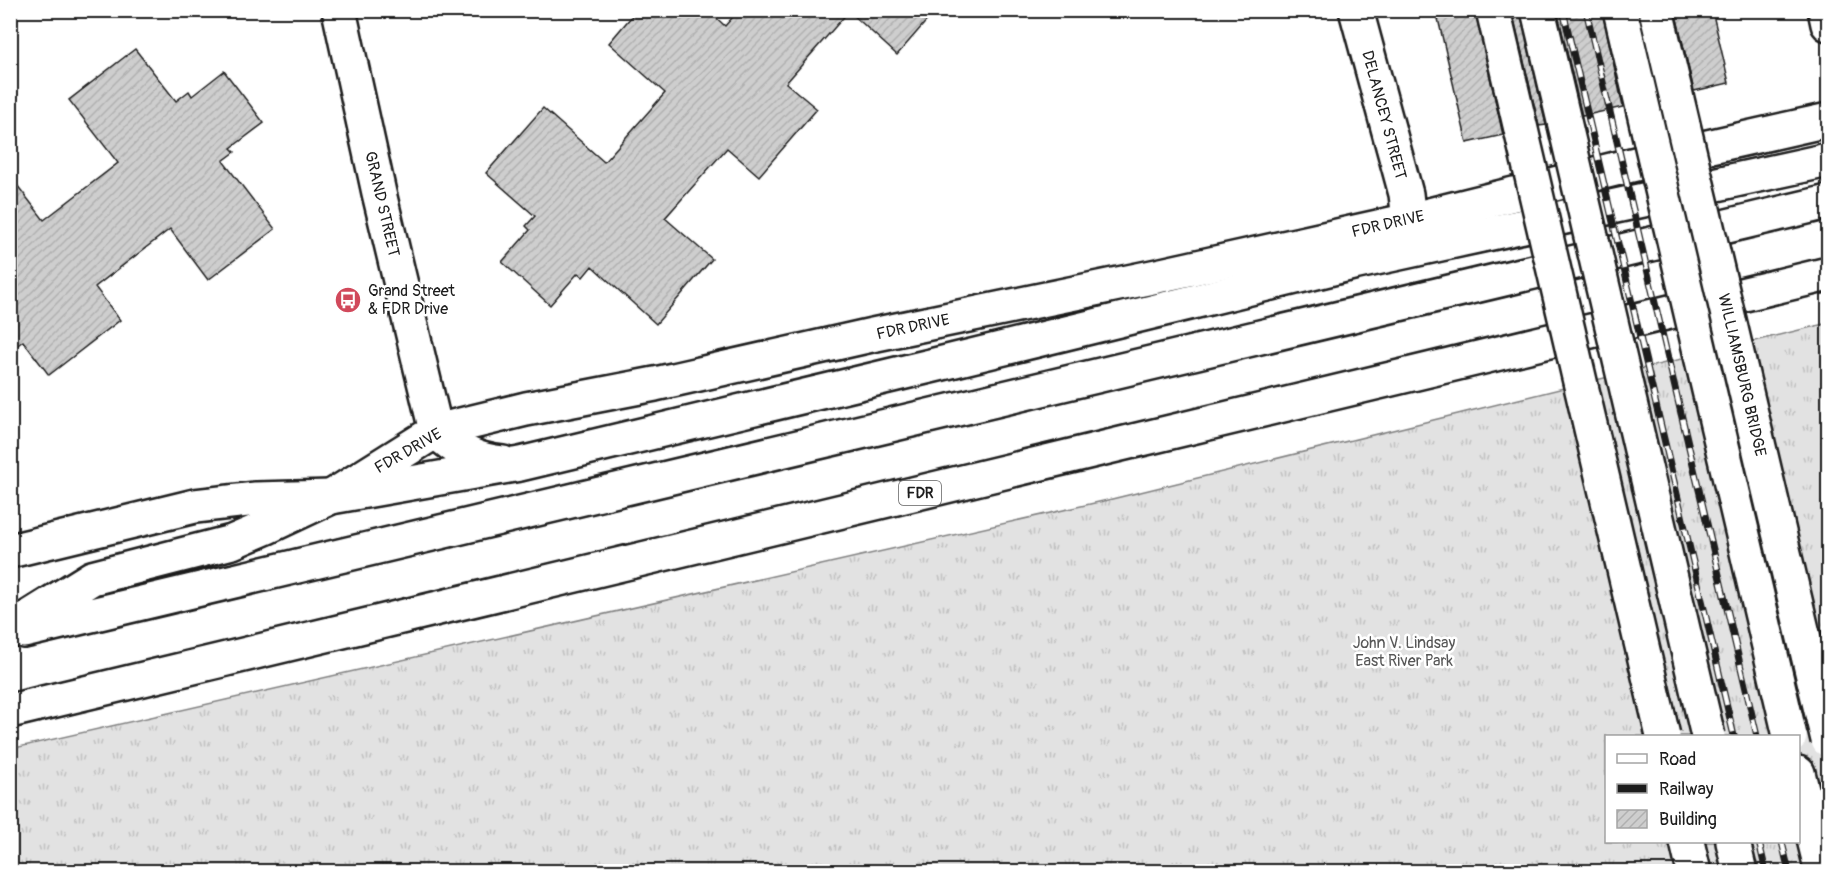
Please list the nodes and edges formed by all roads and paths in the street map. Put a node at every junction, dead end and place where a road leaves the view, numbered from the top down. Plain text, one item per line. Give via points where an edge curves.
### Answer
1 (339, 10) edge
2 (1356, 10) edge
3 (1493, 10) edge
4 (1538, 10) edge
5 (1620, 10) edge
6 (1656, 10) edge
7 (1825, 10) edge
8 (1828, 24) edge
9 (1828, 120) edge
10 (1828, 160) edge
11 (1828, 202) edge
12 (1409, 220) junction
13 (1828, 274) edge
14 (436, 431) junction
15 (520, 464) junction
16 (331, 497) junction
17 (10, 551) edge
18 (10, 629) edge
19 (10, 634) edge
20 (10, 711) edge
21 (1663, 735) edge
22 (1708, 735) edge
23 (1790, 735) edge
24 (1828, 740) edge
25 (1800, 781) edge
26 (1687, 843) edge
27 (1733, 843) edge
28 (1694, 872) edge
29 (1740, 872) edge
30 (1822, 872) edge

1 - 14 main road, GRAND STREET
2 - 12 main road, DELANCEY STREET via 1406,194
3 - 21 main road, bridge
4 - 22 main road, bridge
5 - 23 main road, bridge
6 - 24 main road, WILLIAMSBURG BRIDGE, bridge
7 - 8 main road
9 - 12 main road, FDR DRIVE
10 - 15 main road via 1353,263
11 - 19 main road
12 - 14 main road, FDR DRIVE
13 - 20 main road, FDR
14 - 15 main road via 466,454
14 - 16 main road, FDR DRIVE
15 - 16 main road
16 - 17 main road via 195,506
16 - 18 main road via 232,542 92,578
25 - 30 main road
26 - 28 main road
27 - 29 main road

